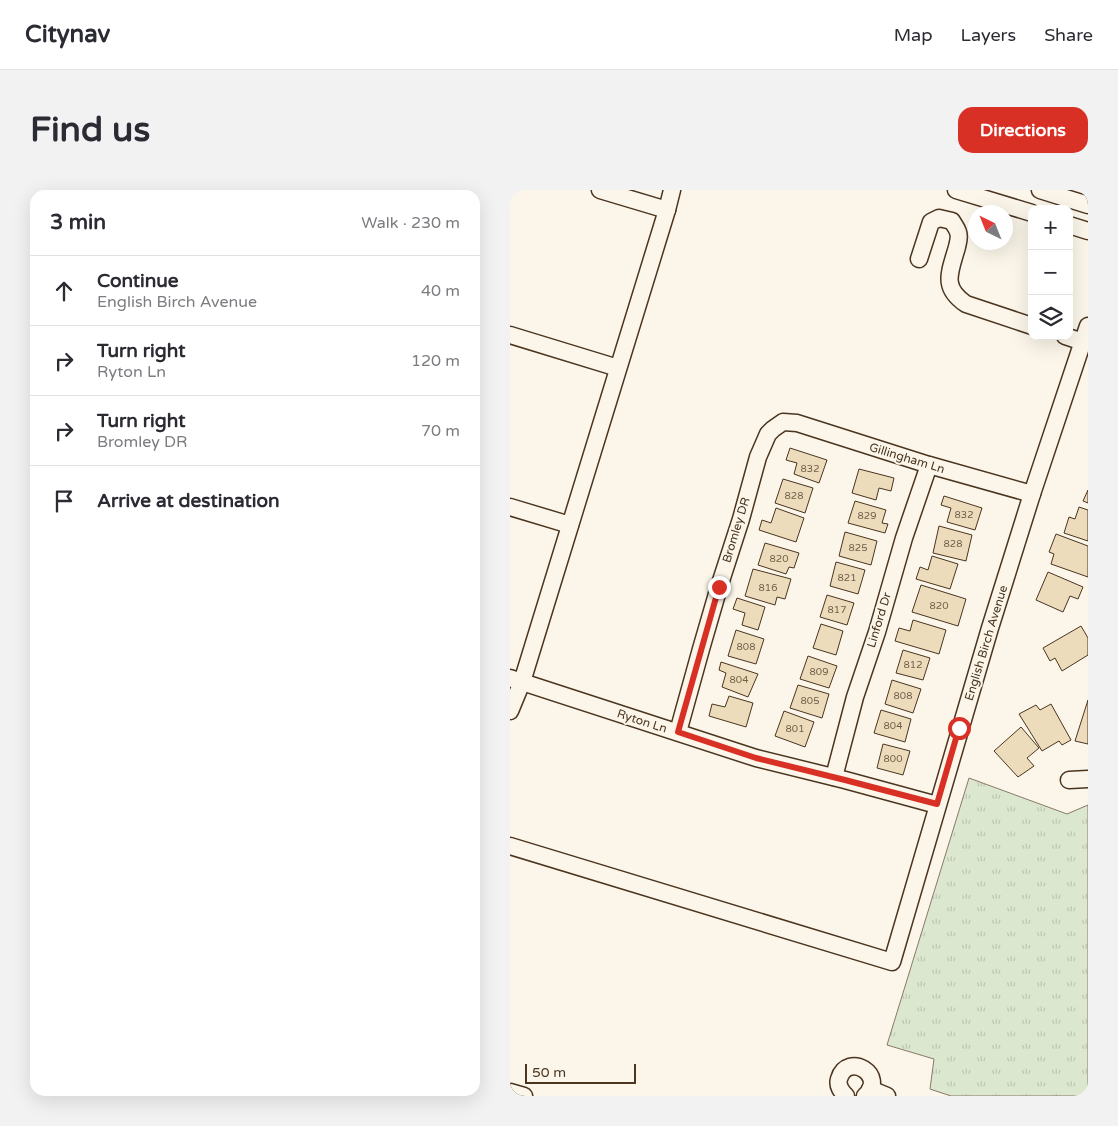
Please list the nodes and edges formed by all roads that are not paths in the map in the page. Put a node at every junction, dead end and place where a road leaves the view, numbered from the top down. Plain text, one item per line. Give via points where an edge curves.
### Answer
1 (600, 190) edge
2 (672, 190) edge
3 (956, 190) edge
4 (1040, 190) edge
5 (1088, 205) edge
6 (667, 210) junction
7 (1028, 212) edge
8 (1073, 226) edge
9 (1088, 231) edge
10 (919, 259) dead end
11 (1028, 325) edge
12 (1086, 334) edge
13 (510, 335) edge
14 (1073, 335) edge
15 (618, 368) junction
16 (783, 422) joint
17 (929, 465) junction
18 (1032, 494) junction
19 (510, 507) edge
20 (570, 526) junction
21 (516, 680) edge
22 (510, 711) edge
23 (678, 732) junction
24 (834, 777) junction
25 (1088, 779) edge
26 (1069, 780) dead end
27 (937, 804) junction
28 (510, 846) edge
29 (510, 1092) edge
30 (868, 1093) edge
31 (524, 1096) edge
32 (846, 1096) edge
33 (887, 1096) edge

1 - 6 street
2 - 6 street
3 - 7 street
4 - 5 street
6 - 15 street
8 - 9 street
10 - 11 street via 931,222 939,218 952,221 959,239 948,277 957,299
12 - 14 street
12 - 18 street, English Birch Avenue
13 - 15 street
15 - 20 street
16 - 17 street, Gillingham Ln via 797,423
16 - 23 street, Bromley DR via 768,434 758,457
17 - 18 street, Gillingham Ln
17 - 24 street, Linford Dr via 855,697
18 - 27 street, English Birch Avenue
19 - 20 street
20 - 21 street
21 - 22 street
21 - 23 street, Ryton Ln
23 - 24 street, Ryton Ln via 756,758
24 - 27 street, Ryton Ln
25 - 26 street
27 - 28 street, English Birch Avenue via 892,962
29 - 31 street
30 - 32 street via 872,1084 869,1074 861,1067 851,1066 842,1072 838,1082
30 - 33 street

